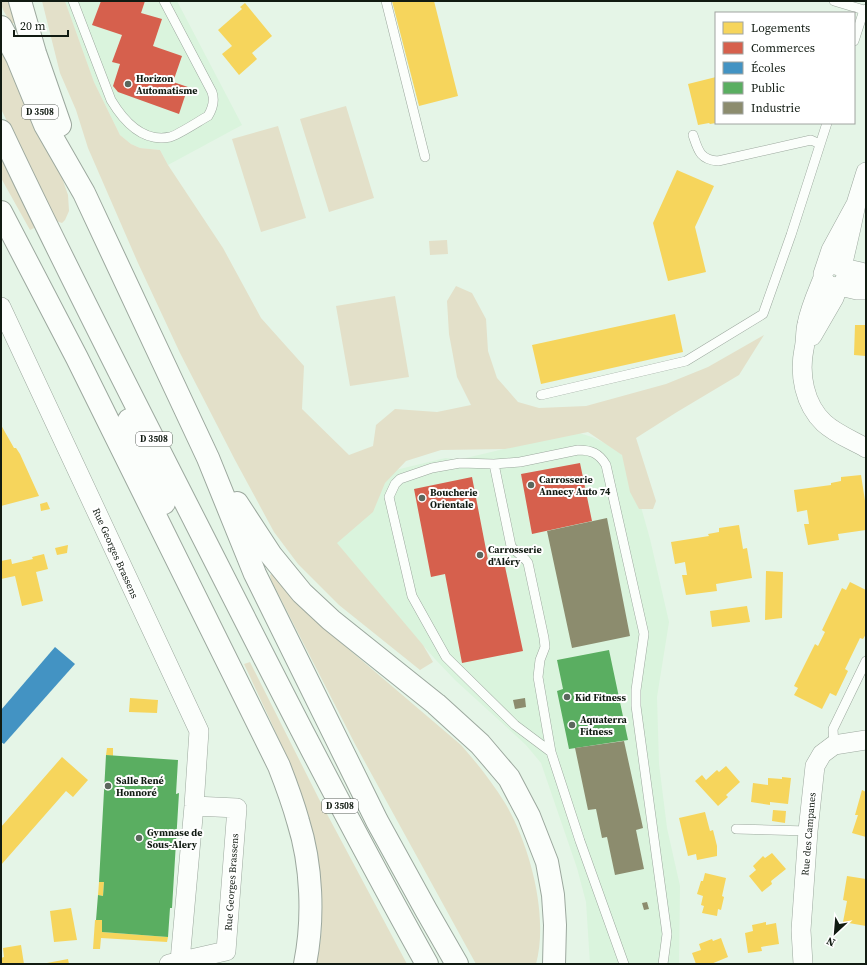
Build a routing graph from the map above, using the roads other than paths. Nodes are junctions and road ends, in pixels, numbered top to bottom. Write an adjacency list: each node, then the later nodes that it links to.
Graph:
1 (20, 1): 15 (highway)
2 (73, 1): 3 (lane)
3 (164, 1)
4 (386, 1): 13 (lane)
5 (834, 1): 6 (lane)
6 (865, 10): 8 (lane)
7 (1, 27): 15 (highway, D 3508)
8 (855, 38)
9 (827, 124): 12 (lane)
10 (1, 131): 17 (highway, D 3508)
11 (694, 135): 12 (lane)
12 (820, 144): 22 (lane)
13 (425, 157)
14 (866, 172): 19 (street)
15 (84, 193): 24 (highway, D 3508)
16 (1, 212): 27 (highway)
17 (49, 234): 27 (highway); 36 (highway, D 3508)
18 (866, 275): 19 (street)
19 (835, 276): 20 (street); 23 (street)
20 (866, 290)
21 (1, 307): 31 (street, Rue Georges Brassens)
22 (541, 395)
23 (866, 448)
24 (208, 458): 37 (highway, D 3508); 38 (highway)
25 (494, 464): 30 (lane); 30 (lane); 40 (lane)
26 (866, 661): 29 (lane)
27 (265, 740): 35 (highway)
28 (866, 740): 29 (street)
29 (834, 745): 33 (street, Rue des Campanes)
30 (551, 752): 39 (lane)
31 (194, 806): 34 (street, Rue Georges Brassens); 34 (street, Rue Georges Brassens)
32 (736, 828): 33 (lane)
33 (808, 831): 41 (street, Rue des Campanes)
34 (174, 963)
35 (305, 964)
36 (427, 964)
37 (457, 964)
38 (554, 964)
39 (624, 964)
40 (663, 964)
41 (803, 964)

